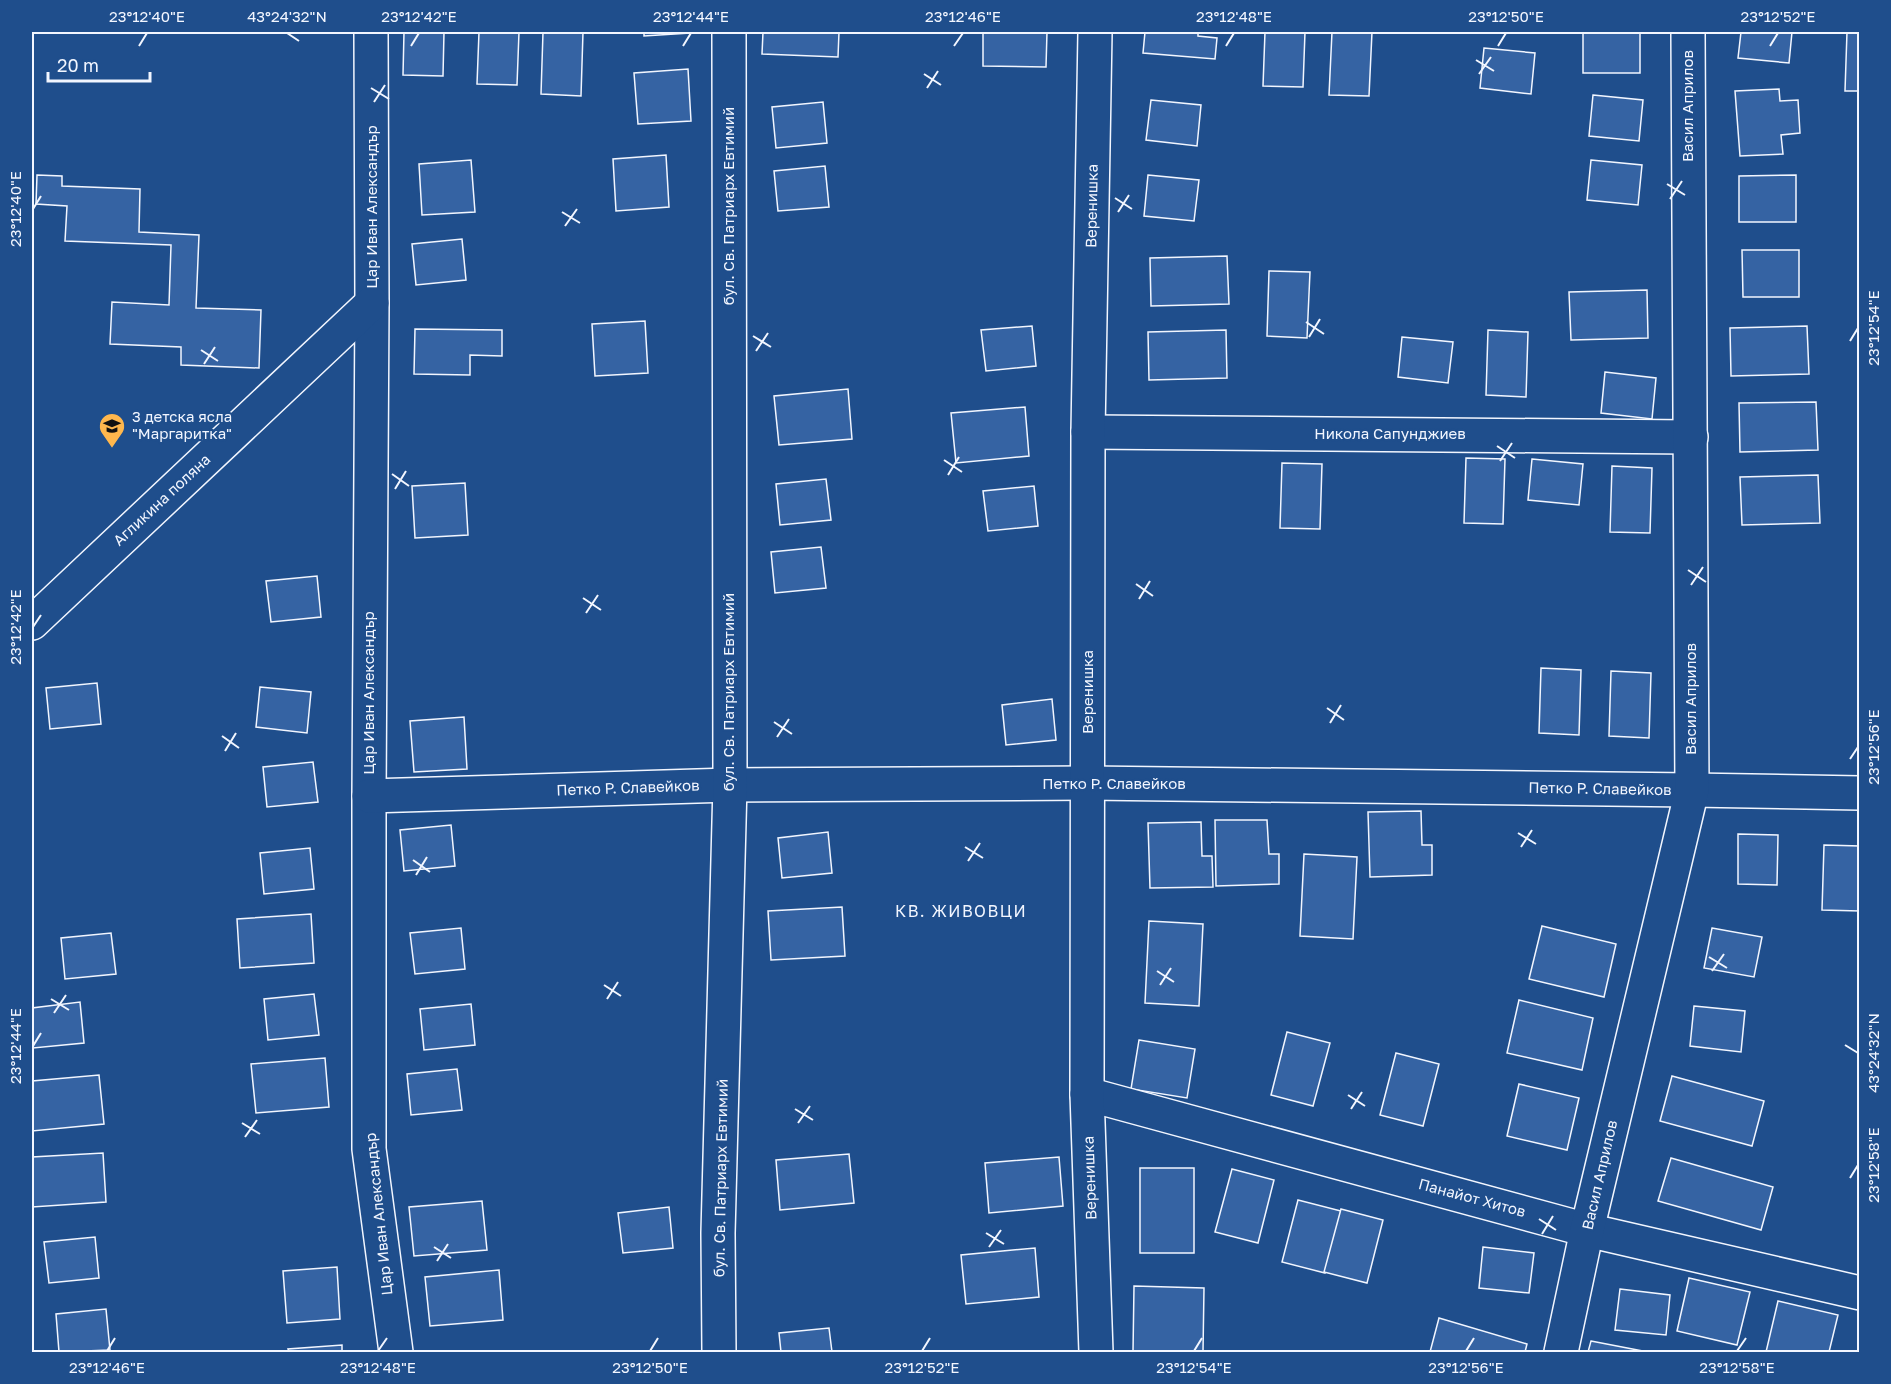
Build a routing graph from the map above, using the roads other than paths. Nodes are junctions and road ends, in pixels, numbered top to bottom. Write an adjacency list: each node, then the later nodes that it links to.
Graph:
1 (371, 32): 5 (street, Цар Иван Александър)
2 (729, 32): 10 (street, бул. Св. Патриарх Евтимий)
3 (1095, 32): 6 (street, Веренишка)
4 (1688, 32): 7 (street, Васил Априлов)
5 (372, 303): 8 (street, Агликина поляна); 13 (street, Цар Иван Александър)
6 (1089, 432): 7 (street, Никола Сапунджиев); 9 (street, Веренишка)
7 (1691, 437): 11 (street, Васил Априлов)
8 (32, 623)
9 (1088, 783): 10 (street, Петко Р. Славейков); 11 (street, Петко Р. Славейков); 14 (street, Веренишка)
10 (730, 785): 13 (street, Петко Р. Славейков); 18 (street, бул. Св. Патриарх Евтимий)
11 (1692, 790): 12 (street, Петко Р. Славейков); 15 (street, Васил Априлов)
12 (1860, 793)
13 (369, 796): 17 (street, Цар Иван Александър)
14 (1087, 1094): 15 (street, Панайот Хитов); 19 (street, Веренишка)
15 (1587, 1230): 16 (street, Панайот Хитов); 20 (street, Васил Априлов)
16 (1860, 1293)
17 (396, 1353)
18 (719, 1353)
19 (1096, 1353)
20 (1561, 1353)

